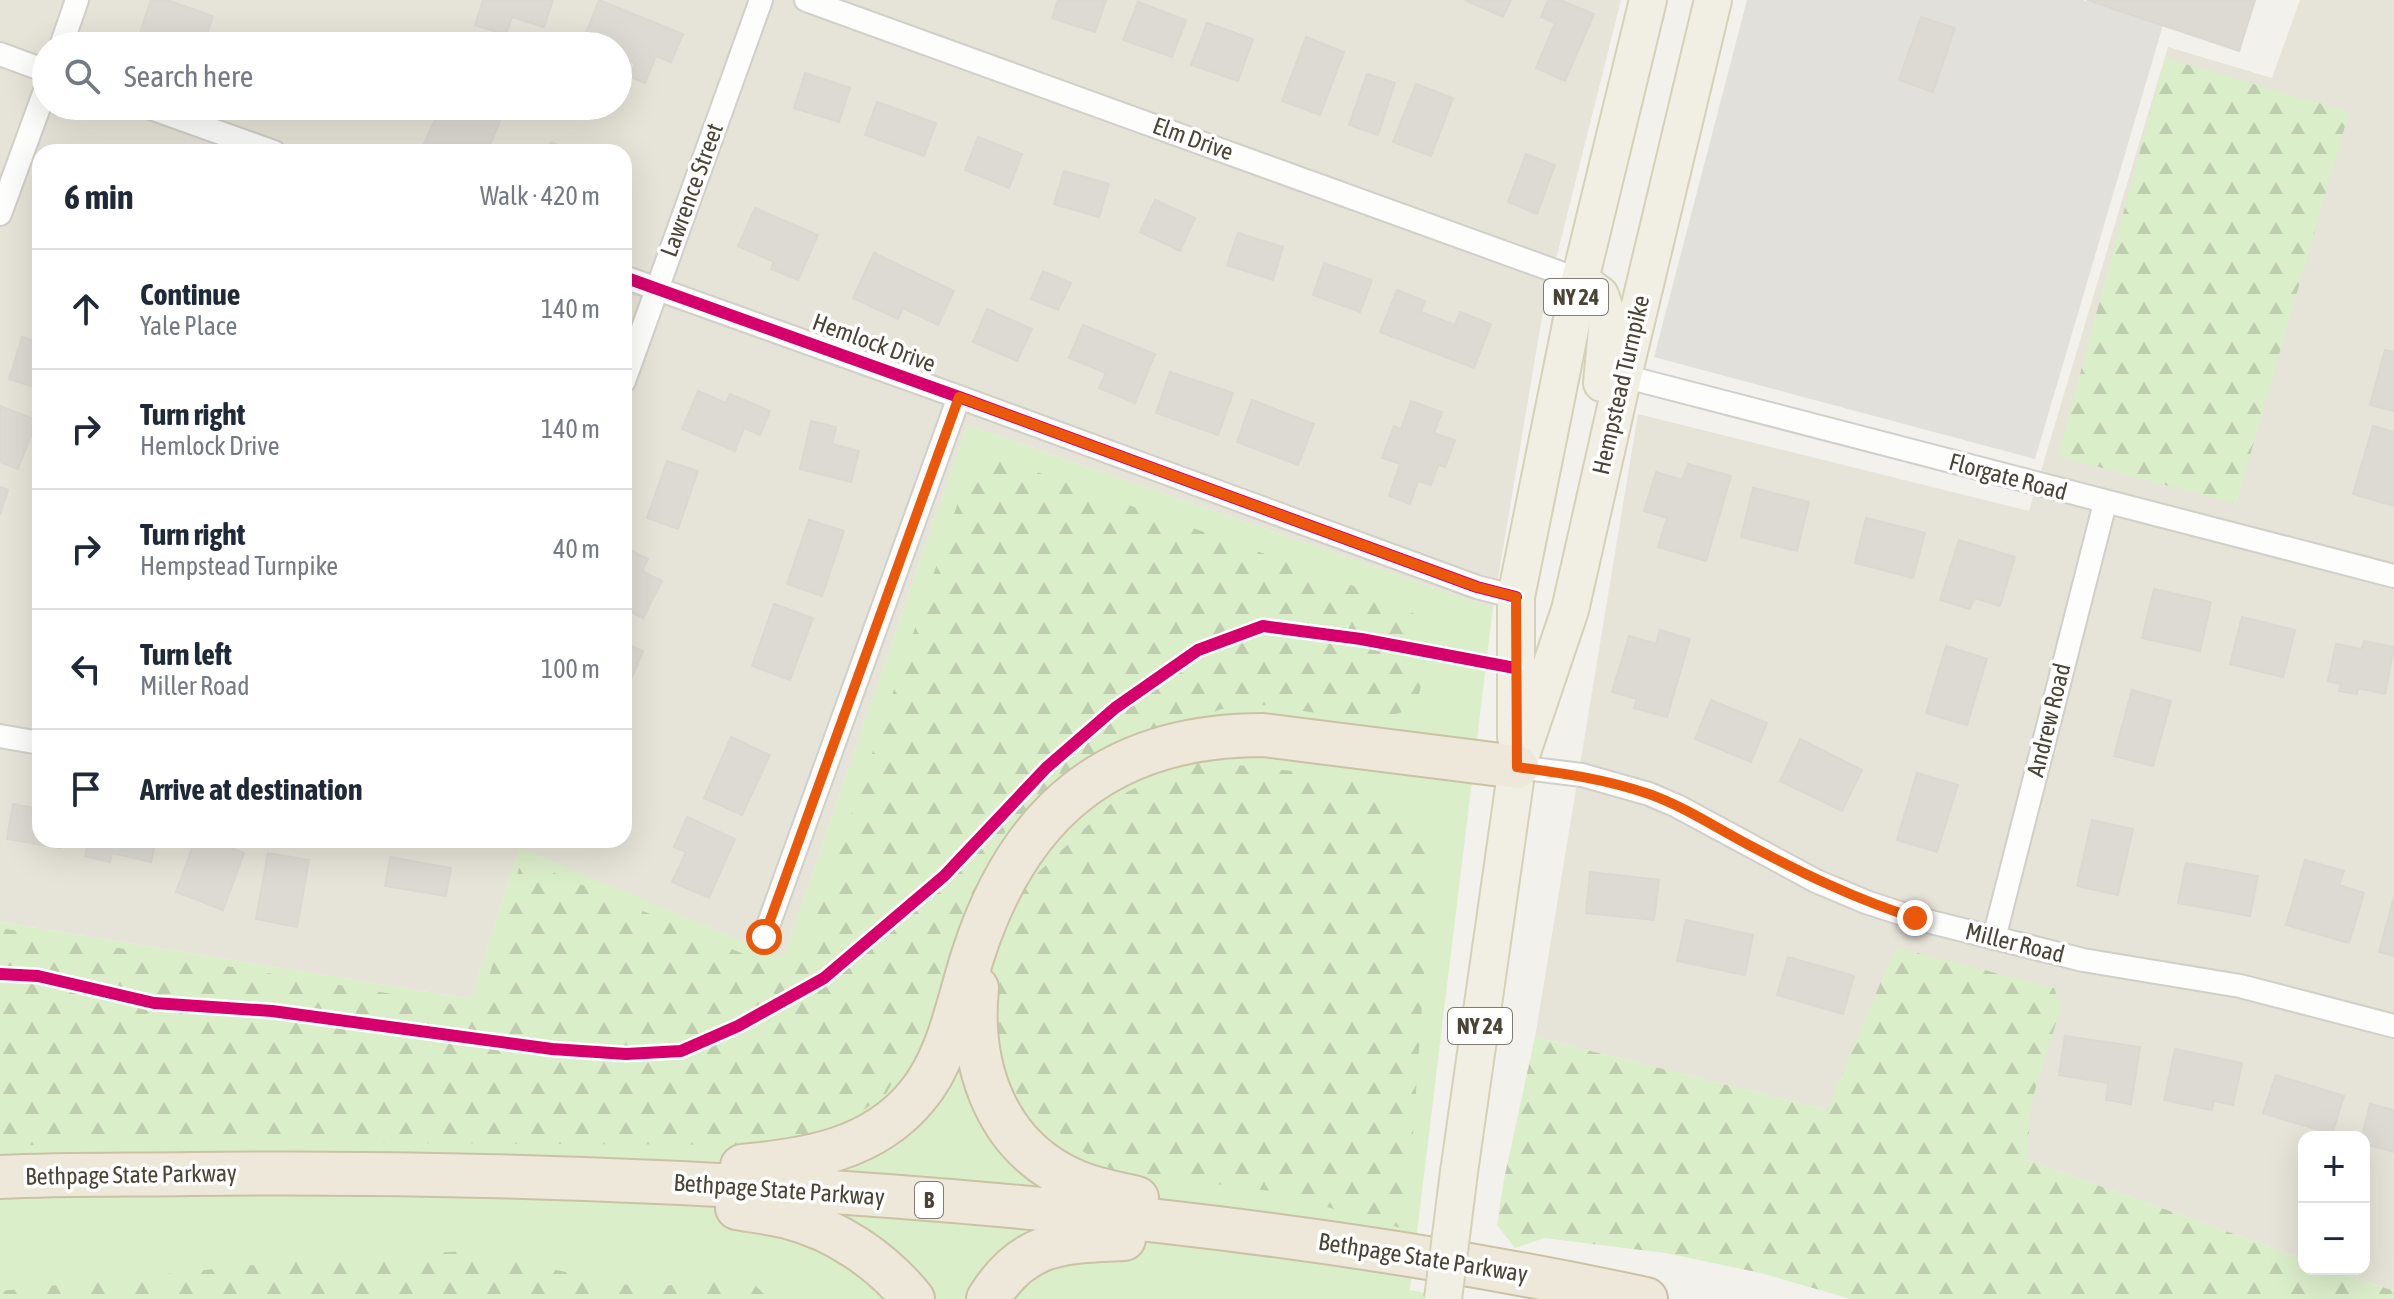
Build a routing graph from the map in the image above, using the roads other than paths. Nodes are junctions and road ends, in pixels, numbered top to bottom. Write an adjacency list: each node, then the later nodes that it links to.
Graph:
1 (77, 0): 6 (street)
2 (761, 0): 15 (street, Lawrence Street)
3 (806, 0): 14 (street, Elm Drive)
4 (1648, 0): 14 (main road, Hempstead Turnpike / NY 24)
5 (1713, 0): 17 (main road, Hempstead Turnpike / NY 24)
6 (66, 32)
7 (0, 54): 8 (street)
8 (32, 66)
9 (34, 120): 12 (street)
10 (184, 120): 11 (street)
11 (252, 144)
12 (0, 214)
13 (632, 280): 15 (street, Hemlock Drive)
14 (1580, 280): 20 (main road); 22 (main road, Hempstead Turnpike / NY 24)
15 (657, 289): 16 (street, Lawrence Street); 18 (street, Hemlock Drive)
16 (632, 359)
17 (1623, 376): 19 (street, Florgate Road); 20 (main road, Hempstead Turnpike / NY 24)
18 (959, 397): 22 (street, Hemlock Drive); 27 (street)
19 (2105, 503): 21 (street, Florgate Road); 28 (street, Andrew Road)
20 (1587, 528): 25 (main road, Hempstead Turnpike / NY 24)
21 (2394, 576)
22 (1516, 597): 25 (main road, Hempstead Turnpike / NY 24)
23 (0, 736): 24 (street)
24 (32, 742)
25 (1517, 767): 26 (highway); 28 (street, Miller Road); 35 (main road, Hempstead Turnpike / NY 24, bridge)
26 (983, 923): 31 (highway); 32 (highway)
27 (764, 937)
28 (1994, 938): 29 (street, Miller Road)
29 (2394, 1026)
30 (0, 1177): 31 (highway, Bethpage State Parkway / B)
31 (603, 1179): 32 (highway, Bethpage State Parkway / B); 33 (highway)
32 (1253, 1231): 34 (highway); 36 (highway, Bethpage State Parkway / B)
33 (913, 1299)
34 (988, 1299)
35 (1443, 1299)
36 (1646, 1299)

